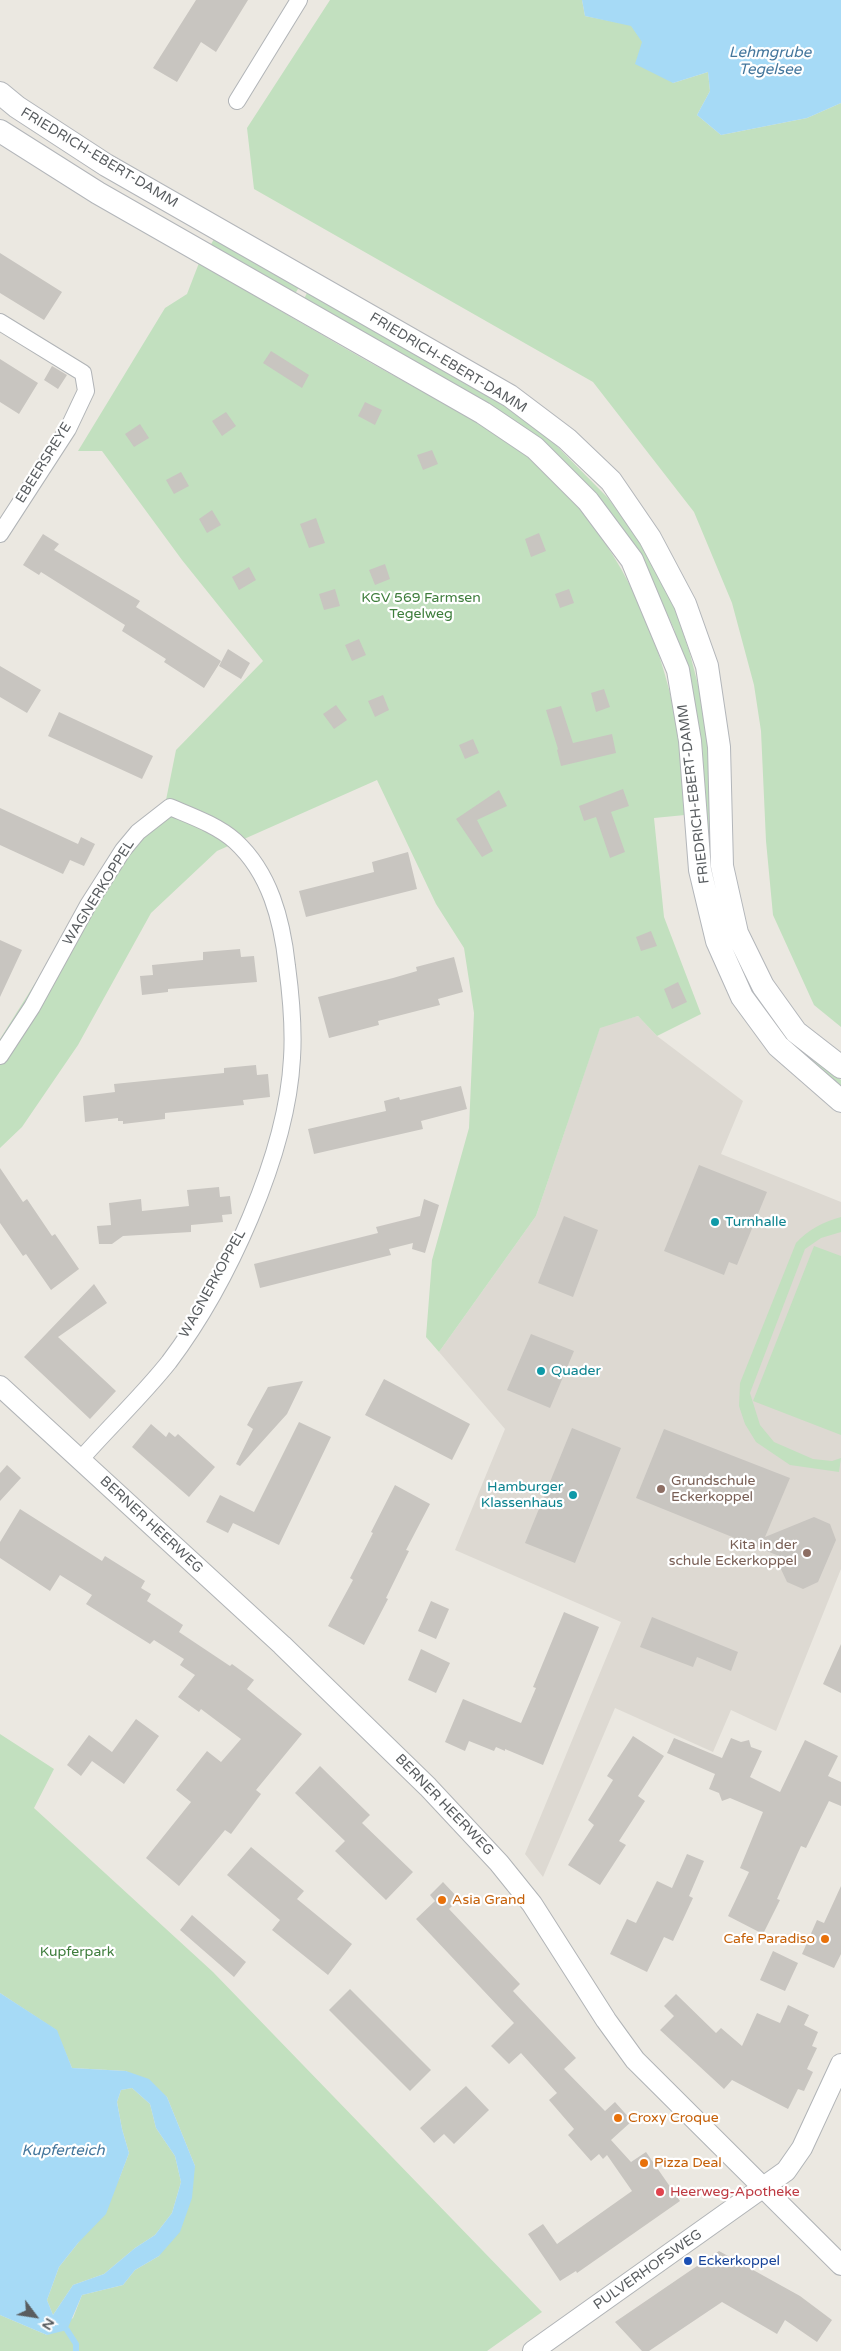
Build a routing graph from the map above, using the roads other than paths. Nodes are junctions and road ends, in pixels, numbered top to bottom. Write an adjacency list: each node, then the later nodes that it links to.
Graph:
1 (299, 0): 3 (street)
2 (0, 92): 8 (main road, FRIEDRICH-EBERT-DAMM)
3 (237, 101)
4 (0, 131): 9 (main road, FRIEDRICH-EBERT-DAMM)
5 (0, 322): 6 (street, EBEERSREYE)
6 (0, 534)
7 (0, 1056): 11 (street, WAGNERKOPPEL)
8 (841, 1067)
9 (841, 1101)
10 (0, 1386): 11 (street, BERNER HEERWEG)
11 (80, 1459): 13 (street, BERNER HEERWEG)
12 (841, 2064): 13 (street)
13 (762, 2189): 14 (street, BERNER HEERWEG); 15 (street, PULVERHOFSWEG)
14 (841, 2265)
15 (533, 2351)

